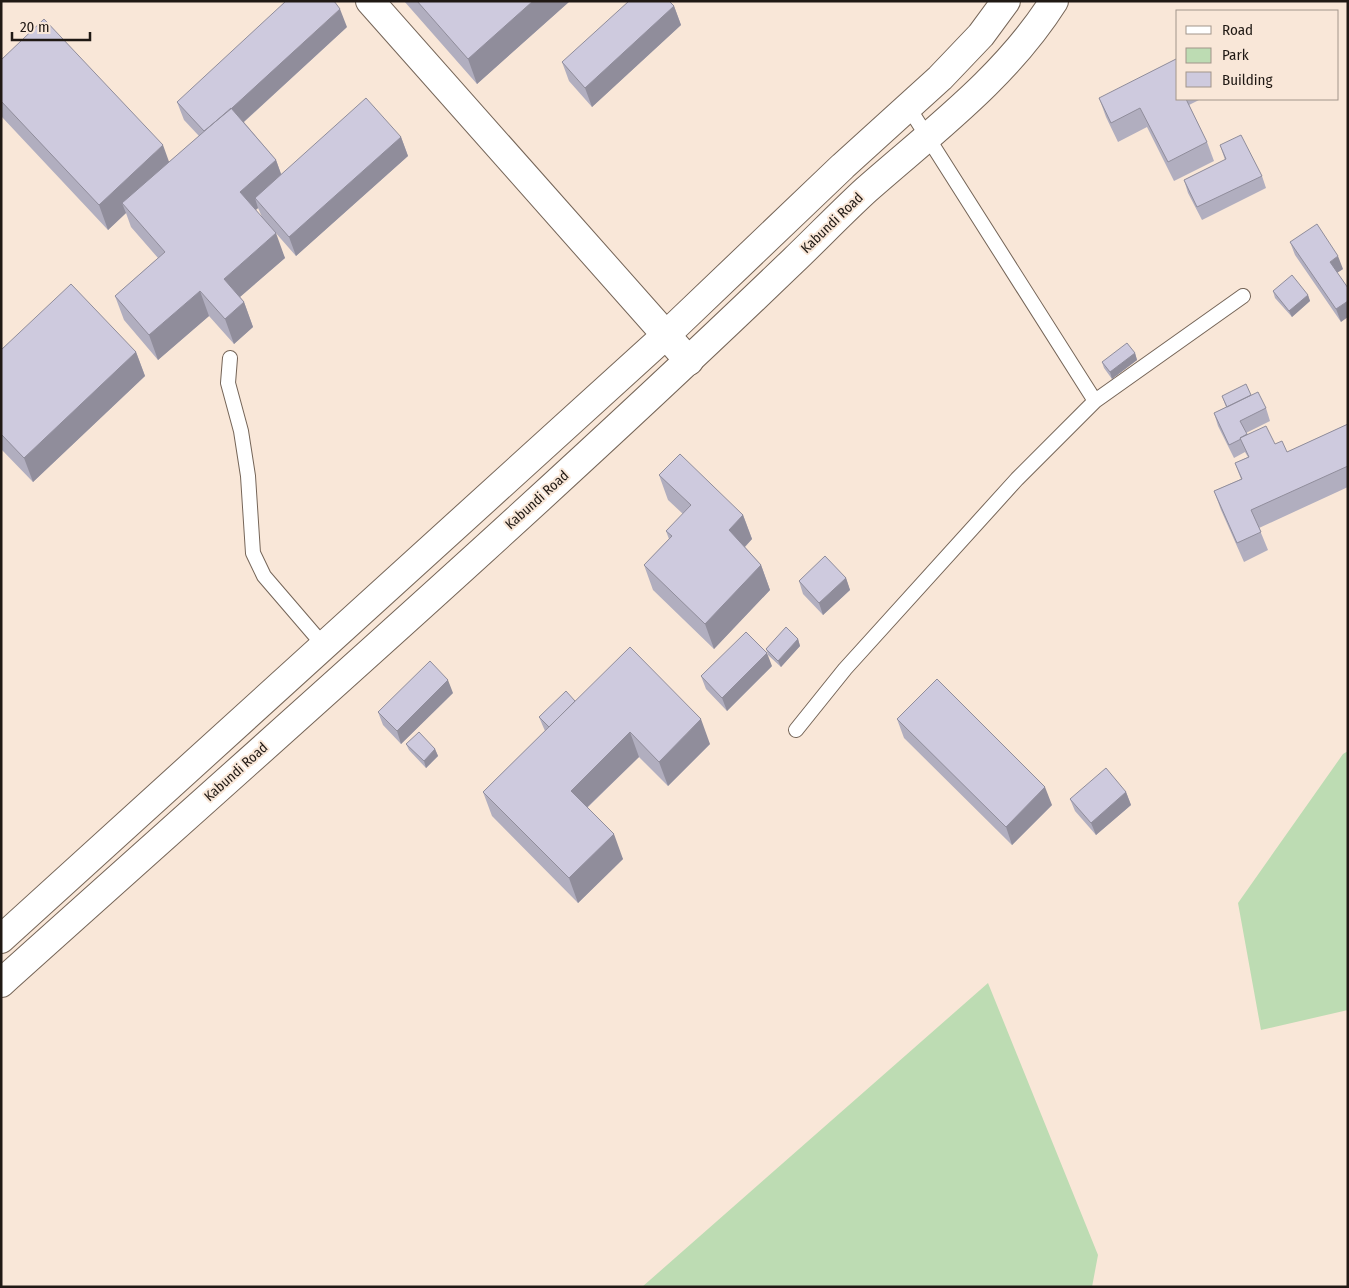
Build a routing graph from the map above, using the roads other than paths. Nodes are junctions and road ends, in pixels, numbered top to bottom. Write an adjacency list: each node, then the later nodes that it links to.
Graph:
1 (370, 1): 7 (street)
2 (1006, 1): 4 (street)
3 (1054, 1): 5 (street, Kabundi Road)
4 (909, 108): 5 (lane); 7 (street)
5 (928, 138): 9 (street, Kabundi Road); 10 (lane)
6 (1243, 296): 10 (lane)
7 (666, 335): 9 (street); 11 (street)
8 (230, 358): 11 (lane)
9 (689, 361): 14 (street, Kabundi Road)
10 (1095, 401): 12 (lane)
11 (325, 646): 13 (street)
12 (796, 730)
13 (1, 938)
14 (1, 983)

